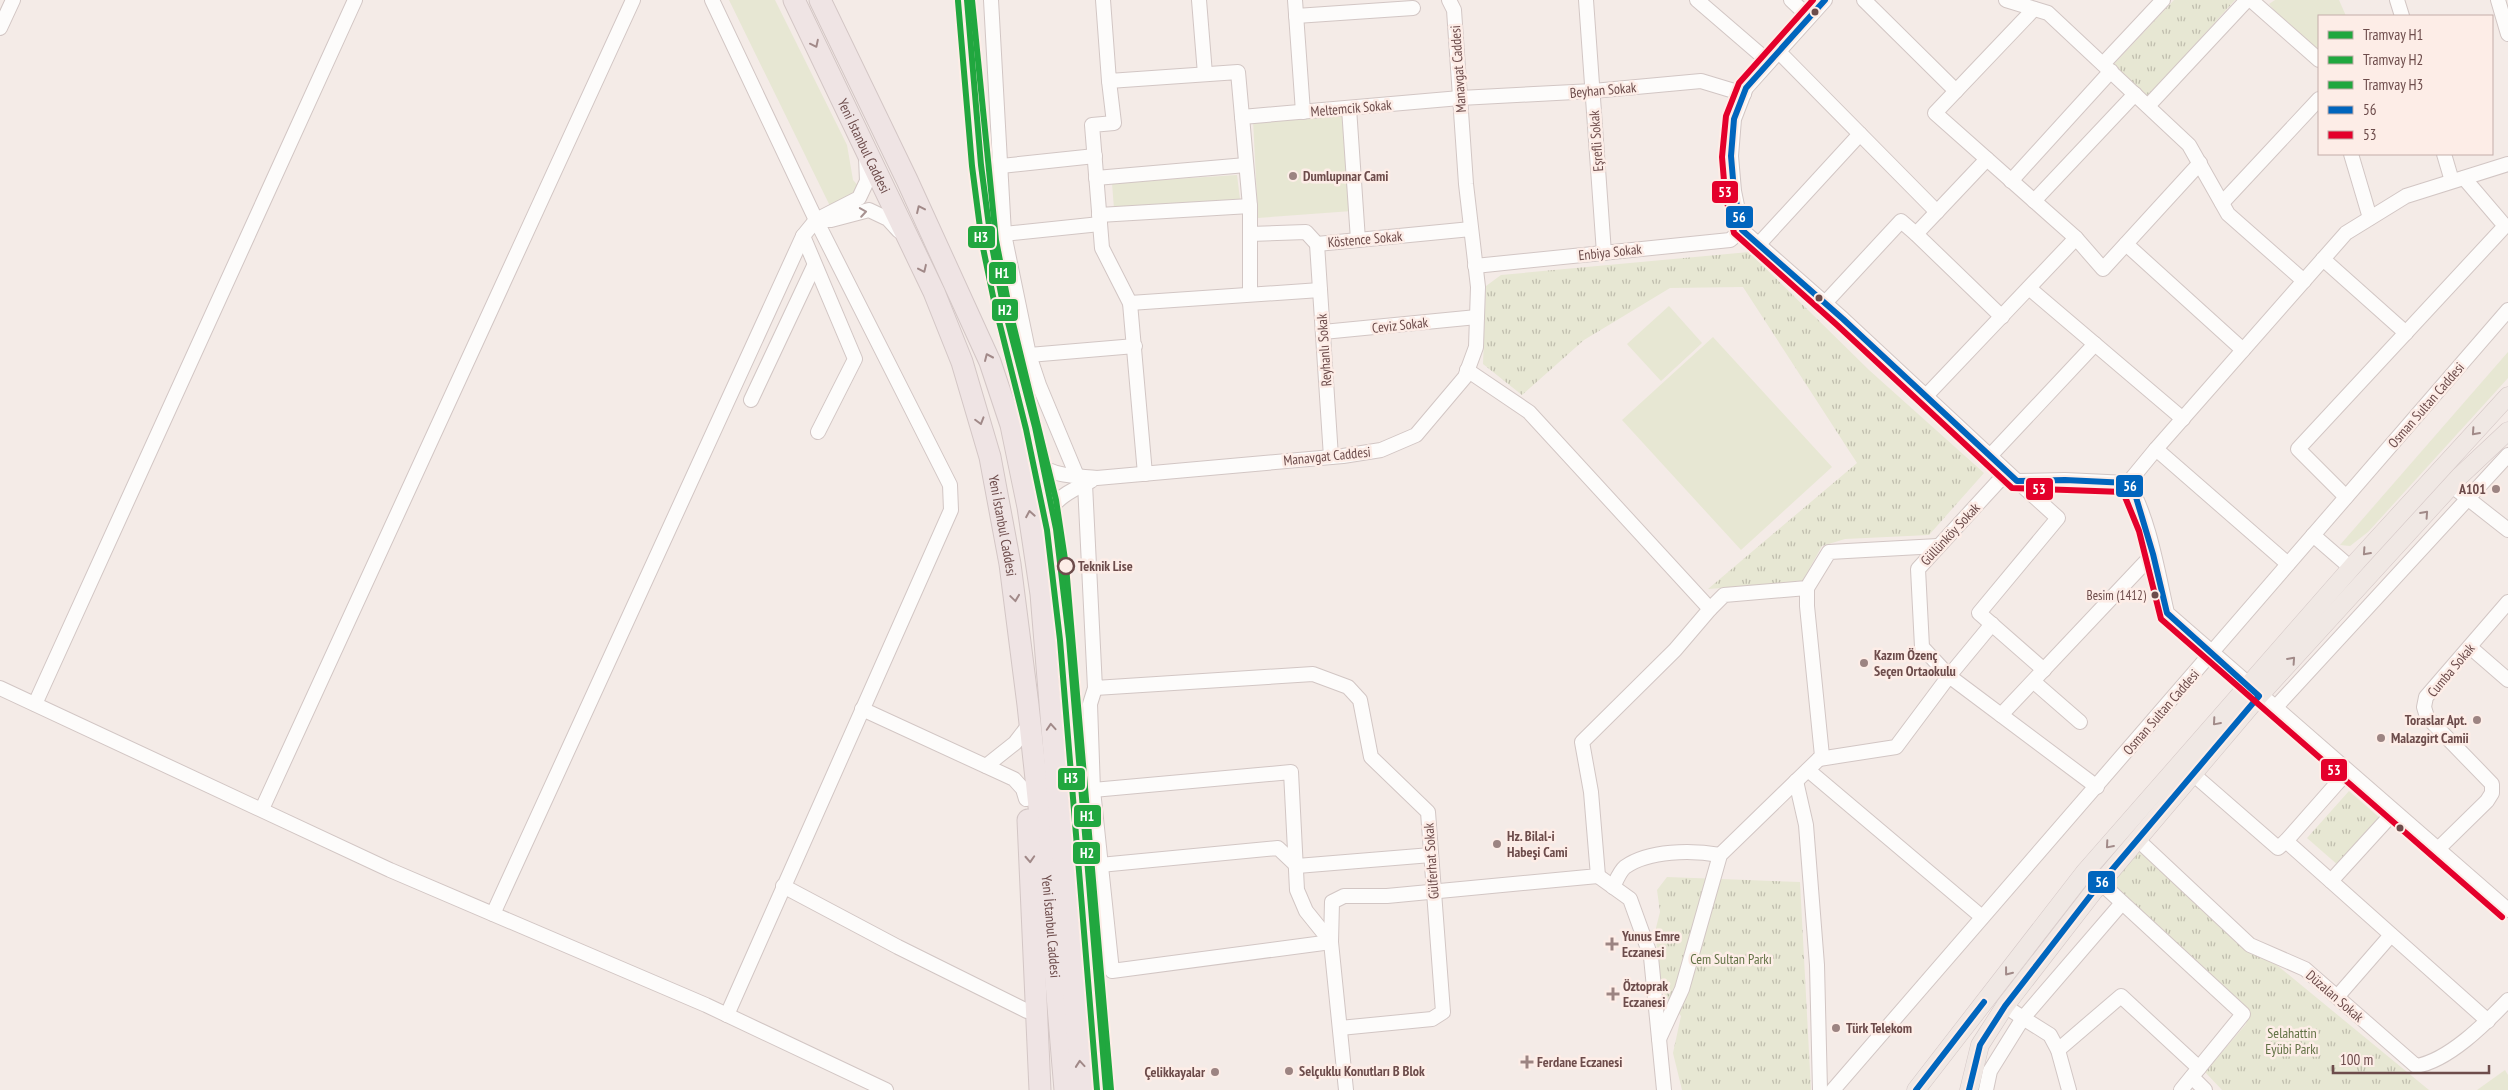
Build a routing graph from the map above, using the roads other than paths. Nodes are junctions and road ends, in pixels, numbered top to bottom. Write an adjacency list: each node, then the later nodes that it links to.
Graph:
1 (12, 0): 28 (street)
2 (355, 0): 138 (street)
3 (633, 0): 155 (street)
4 (712, 0): 65 (street)
5 (794, 0): 48 (highway, Yeni İstanbul Caddesi, one-way to 48)
6 (820, 0): 32 (highway)
7 (833, 0): 32 (highway)
8 (991, 0): 56 (street)
9 (1103, 0): 36 (street)
10 (1199, 0): 35 (street)
11 (1295, 0): 26 (street)
12 (1449, 0): 41 (street, Manavgat Caddesi)
13 (1586, 0): 37 (street, Eşrefli Sokak)
14 (1697, 0): 33 (street)
15 (1791, 0): 27 (street)
16 (1825, 0): 27 (street)
17 (1864, 0): 38 (street)
18 (2006, 0): 24 (street)
19 (2163, 0): 34 (street)
20 (2253, 0): 31 (street); 43 (street)
21 (2397, 0): 25 (street)
22 (2498, 0): 29 (street)
23 (1413, 8): 26 (street)
24 (2034, 9): 34 (street); 38 (street)
25 (2402, 15)
26 (1296, 16): 45 (street)
27 (1810, 17): 30 (street)
28 (0, 28)
29 (2508, 31)
30 (1778, 51): 33 (street); 47 (street)
31 (2318, 59)
32 (849, 61): 104 (highway, Yeni İstanbul Caddesi, one-way to 32)
33 (1768, 62): 39 (street)
34 (2107, 68): 40 (street); 59 (street)
35 (1205, 74): 36 (street); 46 (street)
36 (1109, 81): 51 (street)
37 (1593, 91): 39 (street, Beyhan Sokak); 41 (street, Beyhan Sokak); 80 (street, Eşrefli Sokak)
38 (1956, 91): 52 (street)
39 (1744, 94): 69 (street)
40 (2135, 94): 43 (street); 60 (street)
41 (1460, 98): 44 (street, Meltemcik Sokak); 68 (street, Manavgat Caddesi)
42 (2318, 100): 61 (street)
43 (2148, 106): 53 (street)
44 (1349, 108): 45 (street, Meltemcik Sokak); 75 (street)
45 (1303, 112): 46 (street, Meltemcik Sokak)
46 (1242, 117): 55 (street)
47 (1860, 134): 63 (street); 79 (street)
48 (866, 152): 65 (street); 76 (highway, Yeni İstanbul Caddesi)
49 (2351, 155): 64 (street)
50 (2445, 155): 58 (street)
51 (1095, 156): 56 (street); 57 (street)
52 (1987, 159): 59 (street); 63 (street)
53 (2200, 163): 61 (street); 78 (street)
54 (2508, 164): 58 (street)
55 (1246, 165): 57 (street); 62 (street)
56 (1001, 166): 70 (street)
57 (1096, 178): 66 (street)
58 (2458, 180): 64 (street); 67 (street)
59 (2011, 181): 60 (street)
60 (2034, 202): 74 (street)
61 (2222, 203): 84 (street)
62 (1250, 206): 66 (street); 71 (street)
63 (1937, 212): 72 (street)
64 (2370, 218): 81 (street)
65 (816, 220): 73 (street); 76 (street, one-way to 76); 140 (street)
66 (1100, 220): 70 (street); 88 (street)
67 (2507, 227): 94 (street)
68 (1471, 229): 75 (street, Köstence Sokak); 83 (street, Manavgat Caddesi)
69 (1742, 230): 79 (street); 80 (street, Enbiya Sokak)
70 (1004, 234): 98 (street)
71 (1256, 234): 77 (street, Köstence Sokak); 87 (street)
72 (1916, 234): 89 (street); 92 (street)
73 (802, 236): 82 (street); 172 (street)
74 (2076, 238): 78 (street); 85 (street)
75 (1358, 240): 77 (street, Köstence Sokak)
76 (911, 242): 139 (highway, Yeni İstanbul Caddesi, one-way to 139)
77 (1317, 244): 86 (street, Reyhanlı Sokak)
78 (2126, 244): 97 (street)
79 (1758, 245): 89 (street)
80 (1604, 253): 83 (street, Enbiya Sokak)
81 (2323, 259): 84 (street); 94 (street)
82 (814, 266): 102 (street); 106 (street)
83 (1476, 266): 91 (street, Manavgat Caddesi)
84 (2304, 280): 97 (street)
85 (2029, 288): 92 (street); 95 (street)
86 (1320, 290): 87 (street); 93 (street, Reyhanlı Sokak)
87 (1250, 294): 88 (street)
88 (1130, 303): 96 (street)
89 (1825, 303): 101 (street)
90 (2508, 310): 116 (street, Osman Sultan Caddesi)
91 (1477, 317): 93 (street, Ceviz Sokak); 99 (street, Manavgat Caddesi)
92 (2002, 317): 101 (street)
93 (1323, 332): 109 (street, Reyhanlı Sokak)
94 (2406, 333): 116 (street)
95 (2095, 344): 103 (street); 110 (street)
96 (1135, 346): 98 (street); 111 (street)
97 (2243, 350): 103 (street)
98 (1029, 355): 113 (street)
99 (1468, 370): 109 (street, Manavgat Caddesi); 127 (street)
100 (2508, 396): 124 (main road, one-way to 124)
101 (1925, 397): 110 (street)
102 (751, 400)
103 (2183, 419): 107 (street)
104 (1011, 425): 113 (street, Manavgat Caddesi); 122 (highway, Yeni İstanbul Caddesi, one-way to 104)
105 (2508, 431): 115 (main road)
106 (818, 432)
107 (2156, 449): 114 (street); 123 (street)
108 (2508, 455): 117 (street)
109 (1331, 457): 111 (street, Manavgat Caddesi)
110 (1989, 457): 112 (street)
111 (1145, 474): 113 (street, Manavgat Caddesi)
112 (2011, 477): 114 (street); 120 (street, Güllünköy Sokak); 128 (street)
113 (1086, 479): 122 (street); 135 (street)
114 (2128, 483): 121 (street)
115 (2452, 486): 117 (street); 137 (main road, one-way to 115)
116 (2346, 498): 119 (street, Osman Sultan Caddesi)
117 (2468, 499): 118 (street); 141 (street)
118 (2508, 530)
119 (2314, 535): 123 (street, Osman Sultan Caddesi); 124 (street)
120 (1938, 546): 125 (street); 132 (street, Güllünköy Sokak)
121 (2153, 554): 130 (street); 131 (street)
122 (1037, 561): 145 (highway, Yeni İstanbul Caddesi, one-way to 122)
123 (2288, 564): 130 (street, Osman Sultan Caddesi)
124 (2351, 568): 137 (main road)
125 (1807, 588): 127 (street); 146 (street)
126 (2508, 602): 129 (street, Cumba Sokak)
127 (1710, 609): 164 (street)
128 (1992, 624): 131 (street); 132 (street)
129 (2470, 647): 133 (street); 159 (street, Cumba Sokak)
130 (2212, 653): 137 (street); 152 (street, Osman Sultan Caddesi)
131 (2044, 670): 134 (street)
132 (1949, 676): 142 (street, Güllünköy Sokak); 146 (street)
133 (2508, 680)
134 (2034, 682): 142 (street); 143 (street)
135 (1095, 683): 153 (street); 160 (street, Gülferhat Sokak)
136 (0, 688): 138 (street)
137 (2254, 691): 141 (street); 150 (main road); 198 (main road, one-way to 198)
138 (35, 704): 155 (street)
139 (1028, 705): 144 (highway); 184 (highway, Yeni İstanbul Caddesi)
140 (862, 709): 147 (street); 167 (street)
141 (2274, 709): 149 (street)
142 (2000, 715): 152 (street, Güllünköy Sokak)
143 (2080, 722)
144 (1025, 730): 147 (street); 154 (highway)
145 (1053, 754): 184 (highway, Yeni İstanbul Caddesi); 193 (highway)
146 (1819, 759): 148 (street)
147 (986, 766): 154 (street)
148 (1808, 770): 151 (street); 173 (street)
149 (2347, 772): 156 (street); 158 (street)
150 (2193, 774): 157 (main road); 158 (street)
151 (1796, 781): 161 (street); 196 (street)
152 (2097, 787): 173 (street, Osman Sultan Caddesi)
153 (1093, 790): 162 (street); 163 (street)
154 (1026, 799): 178 (highway, one-way to 178)
155 (262, 809): 172 (street)
156 (2394, 812): 159 (street); 165 (street)
157 (2138, 840): 166 (main road); 176 (street, Düzalan Sokak)
158 (2286, 841): 165 (street)
159 (2436, 850): 171 (street)
160 (1431, 855): 163 (street); 169 (street, Gülferhat Sokak)
161 (1720, 855): 168 (street); 185 (street)
162 (1100, 865): 163 (street); 175 (street)
163 (1297, 866): 175 (street)
164 (1598, 876): 168 (street); 169 (street)
165 (2332, 882): 174 (street)
166 (2101, 884): 170 (street); 179 (main road)
167 (783, 886): 178 (street); 180 (street)
168 (1613, 887): 185 (street)
169 (1433, 892): 175 (street); 183 (street, Gülferhat Sokak)
170 (2122, 903): 181 (street); 187 (street)
171 (2508, 910)
172 (493, 914): 180 (street)
173 (1982, 917): 197 (street, Osman Sultan Caddesi)
174 (2391, 935): 176 (street); 182 (street)
175 (1331, 942): 183 (street)
176 (2337, 997): 182 (street, Düzalan Sokak)
177 (2508, 1000): 182 (street, Düzalan Sokak)
178 (1032, 1005): 189 (highway); 190 (highway)
179 (2005, 1006): 181 (street); 199 (main road)
180 (726, 1015): 188 (street)
181 (2022, 1018): 186 (street); 200 (street)
182 (2488, 1021)
183 (1340, 1028): 194 (street)
184 (1070, 1038): 191 (highway, Yeni İstanbul Caddesi); 192 (highway, Yeni İstanbul Caddesi, one-way to 184)
185 (1659, 1039): 195 (street)
186 (2058, 1050): 187 (street); 201 (street)
187 (2195, 1073): 202 (street); 203 (street)
188 (886, 1090)
189 (1040, 1090)
190 (1053, 1090)
191 (1065, 1090)
192 (1082, 1090)
193 (1097, 1090)
194 (1346, 1090)
195 (1664, 1090)
196 (1820, 1090)
197 (1833, 1090)
198 (1916, 1090)
199 (1969, 1090)
200 (1986, 1090)
201 (2069, 1090)
202 (2181, 1090)
203 (2205, 1090)

